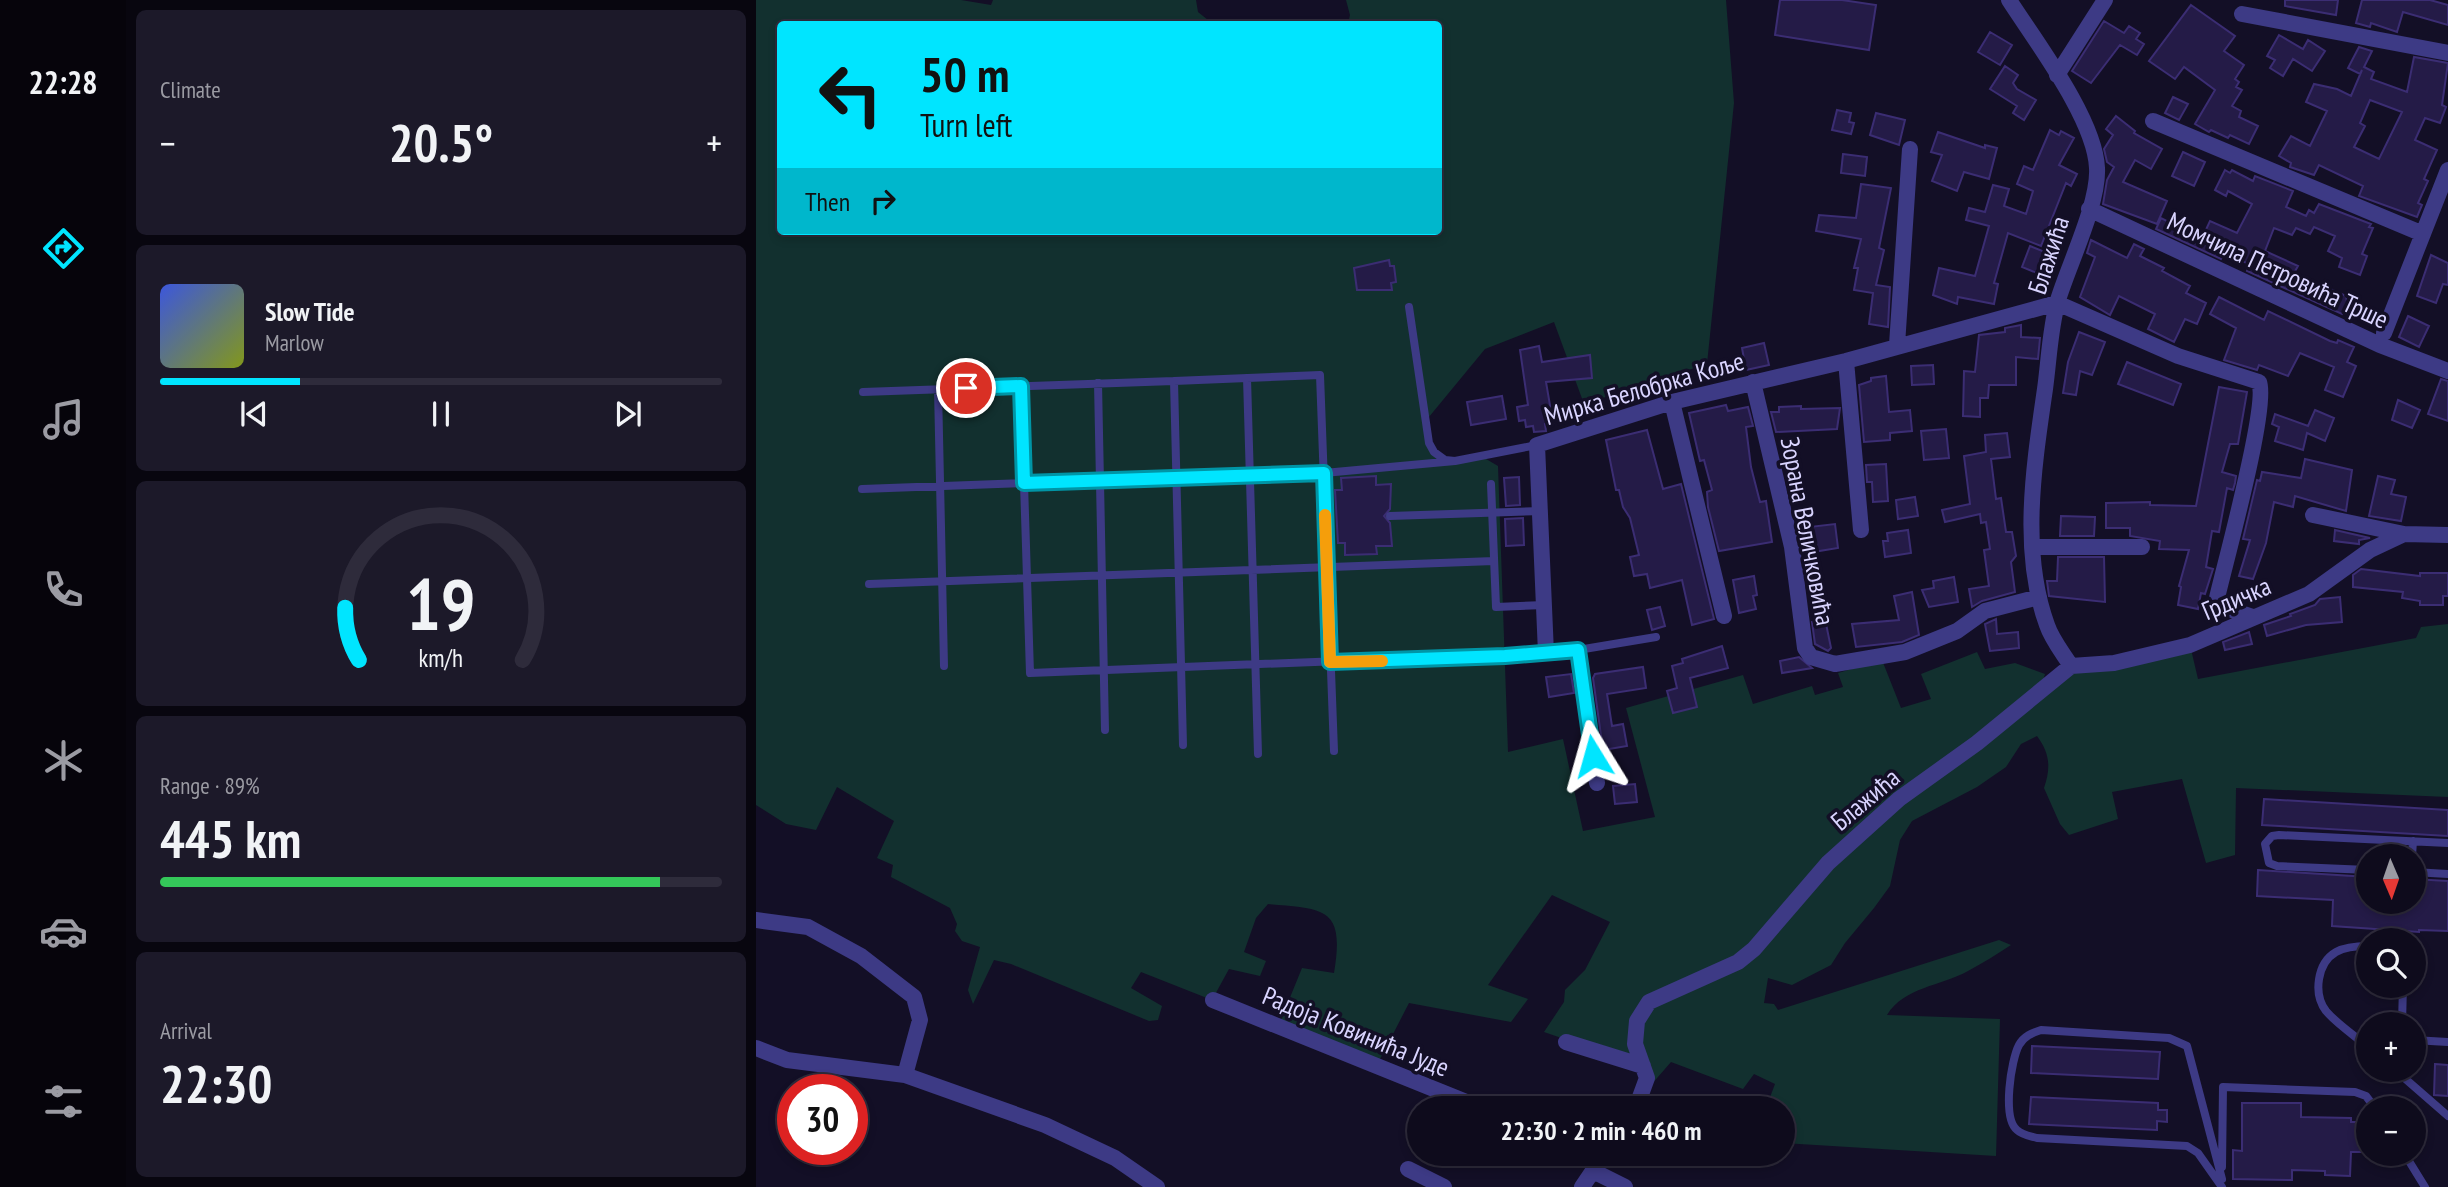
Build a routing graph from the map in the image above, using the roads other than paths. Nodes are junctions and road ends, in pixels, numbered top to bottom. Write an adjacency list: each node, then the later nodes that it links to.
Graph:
1 (2010, 0): 5 (street, Блажића)
2 (2105, 0): 5 (street)
3 (2242, 14): 4 (street)
4 (2448, 53)
5 (2057, 75): 9 (street, Блажића)
6 (2153, 121): 10 (street)
7 (1910, 149): 14 (street)
8 (2448, 175): 10 (street)
9 (2089, 209): 11 (street, Блажића); 16 (street, Момчила Петровића Трше)
10 (2423, 234): 13 (street)
11 (2057, 303): 14 (street, Мирка Белобрка Коље); 42 (street, Блажића); 55 (street)
12 (1409, 307): 26 (lane)
13 (2384, 333)
14 (1898, 345): 15 (street, Мирка Белобрка Коље)
15 (1846, 361): 19 (street, Мирка Белобрка Коље); 39 (street)
16 (2448, 372)
17 (1247, 378): 18 (lane); 27 (lane); 28 (lane)
18 (1174, 381): 20 (lane); 29 (lane)
19 (1753, 382): 24 (street, Мирка Белобрка Коље); 52 (street, Зорана Величковића)
20 (1098, 383): 21 (lane); 30 (lane)
21 (1021, 386): 22 (lane); 31 (lane)
22 (938, 389): 23 (lane); 33 (lane)
23 (863, 392)
24 (1672, 402): 25 (street, Мирка Белобрка Коље); 54 (street)
25 (1537, 445): 26 (lane); 35 (street, Мирка Белобрка Коље)
26 (1455, 461): 27 (lane)
27 (1324, 473): 28 (lane); 45 (lane)
28 (1250, 476): 29 (lane); 46 (lane)
29 (1176, 478): 30 (lane); 47 (lane)
30 (1100, 481): 31 (lane); 48 (lane)
31 (1024, 483): 33 (lane); 49 (lane)
32 (1491, 484): 36 (lane)
33 (940, 486): 34 (lane); 50 (lane)
34 (862, 489)
35 (1542, 510): 36 (lane); 53 (street, Мирка Белобрка Коље)
36 (1492, 513): 38 (lane); 44 (lane)
37 (2313, 515): 40 (street, Грдичка)
38 (1390, 516)
39 (1861, 530)
40 (2404, 534): 41 (street, Грдичка); 55 (street, Грдичка)
41 (2448, 535)
42 (2033, 547): 43 (street); 52 (street, Блажића)
43 (2142, 547)
44 (1494, 561): 45 (lane); 53 (lane)
45 (1327, 567): 46 (lane); 59 (lane)
46 (1253, 570): 47 (lane); 60 (lane)
47 (1179, 573): 48 (lane); 62 (lane)
48 (1102, 576): 49 (lane); 64 (lane)
49 (1027, 578): 50 (lane); 64 (lane)
50 (942, 581): 51 (lane); 61 (lane)
51 (869, 584)
52 (2039, 597): 63 (street, Блажића)
53 (1546, 605): 58 (street, Мирка Белобрка Коље)
54 (1724, 616)
55 (2253, 617): 63 (street, Грдичка)
56 (1656, 637): 57 (lane)
57 (1578, 650): 58 (street); 69 (street)
58 (1546, 653): 59 (lane)
59 (1330, 662): 60 (lane); 67 (lane)
60 (1256, 665): 62 (lane); 68 (lane)
61 (944, 666)
62 (1181, 667): 64 (lane); 66 (lane)
63 (2071, 667): 84 (street, Блажића)
64 (1104, 670): 65 (lane)
65 (1105, 730)
66 (1183, 745)
67 (1334, 751)
68 (1258, 754)
69 (1597, 783)
70 (2413, 841): 71 (lane); 72 (lane); 73 (lane)
71 (2448, 843)
72 (2413, 844)
73 (2356, 869)
74 (2426, 873): 75 (lane)
75 (2448, 874)
76 (756, 920): 85 (street)
77 (2356, 948): 79 (lane)
78 (1213, 1000): 87 (street, Радоја Ковинића Јуде)
79 (2356, 1034)
80 (2426, 1041): 82 (lane)
81 (1566, 1042): 84 (street)
82 (2448, 1042)
83 (756, 1048): 85 (street)
84 (1643, 1066): 88 (street, Блажића)
85 (905, 1075): 96 (street)
86 (2409, 1082): 90 (lane)
87 (1451, 1096)
88 (1640, 1096)
89 (2366, 1096): 95 (lane)
90 (2448, 1116)
91 (1594, 1166): 98 (street)
92 (1605, 1166): 99 (street)
93 (2412, 1166): 100 (lane)
94 (1408, 1170): 97 (street)
95 (2223, 1185): 95 (lane)
96 (1157, 1187)
97 (1444, 1187)
98 (1582, 1187)
99 (1625, 1187)
100 (2425, 1187)

